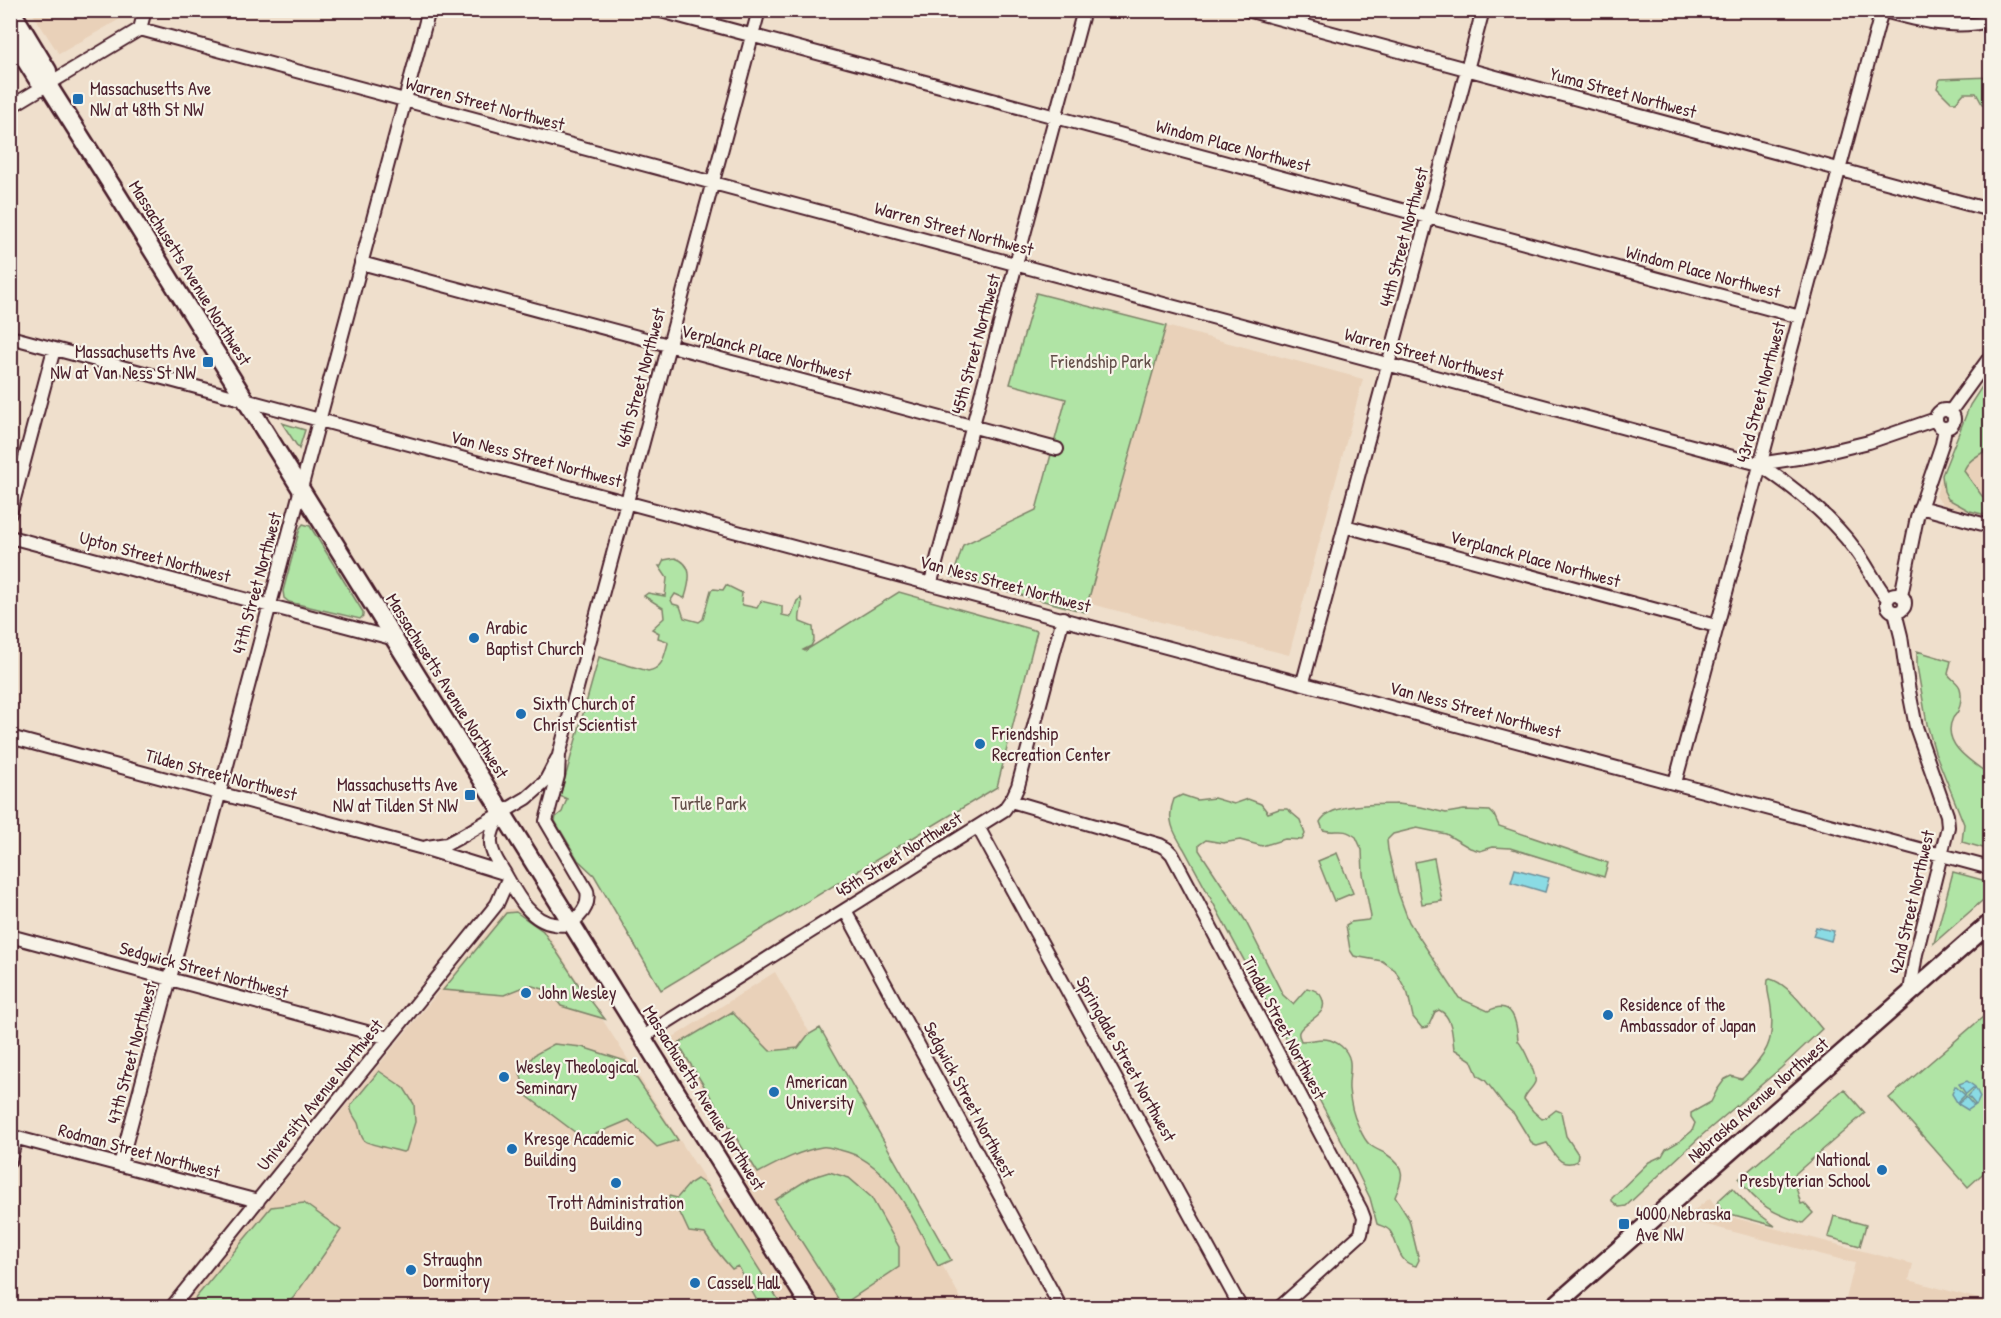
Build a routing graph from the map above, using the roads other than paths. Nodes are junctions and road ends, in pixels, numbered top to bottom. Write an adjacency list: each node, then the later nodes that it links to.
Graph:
1 (12, 10): 15 (main road, Massachusetts Avenue Northwest)
2 (145, 10): 11 (street)
3 (429, 10): 16 (street, 47th Street Northwest)
4 (657, 10): 13 (street, Windom Place Northwest)
5 (759, 10): 13 (street, 46th Street Northwest)
6 (1084, 10): 18 (street, 45th Street Northwest)
7 (1247, 10): 14 (street, Yuma Street Northwest)
8 (1483, 10): 14 (street, 44th Street Northwest)
9 (1881, 11): 10 (street); 19 (street, 43rd Street Northwest)
10 (1990, 21)
11 (140, 29): 15 (street); 16 (street, Warren Street Northwest)
12 (10, 36): 15 (main road, Massachusetts Avenue Northwest)
13 (752, 36): 18 (street, Windom Place Northwest); 20 (street, 46th Street Northwest)
14 (1467, 70): 19 (street, Yuma Street Northwest); 22 (street, 44th Street Northwest)
15 (48, 86): 17 (street); 31 (main road, Massachusetts Avenue Northwest)
16 (405, 101): 20 (street, Warren Street Northwest); 23 (street, 47th Street Northwest)
17 (10, 107)
18 (1055, 117): 22 (street, Windom Place Northwest); 24 (street, 45th Street Northwest)
19 (1840, 170): 21 (street, Yuma Street Northwest); 25 (street, 43rd Street Northwest)
20 (712, 183): 24 (street, Warren Street Northwest); 27 (street, 46th Street Northwest)
21 (1990, 210)
22 (1428, 217): 25 (street, Windom Place Northwest); 30 (street, 44th Street Northwest)
23 (362, 263): 27 (street, Verplanck Place Northwest); 32 (street, 47th Street Northwest)
24 (1016, 264): 30 (street, Warren Street Northwest); 34 (street, 45th Street Northwest)
25 (1800, 317): 36 (street, 43rd Street Northwest)
26 (10, 337): 28 (street, Van Ness Street Northwest)
27 (669, 345): 34 (street, Verplanck Place Northwest); 38 (street, 46th Street Northwest)
28 (54, 349): 31 (street, Van Ness Street Northwest); 40 (street)
29 (1990, 357): 33 (street)
30 (1389, 364): 36 (street, Warren Street Northwest); 41 (street, 44th Street Northwest)
31 (246, 400): 32 (street, Van Ness Street Northwest); 37 (main road, Massachusetts Avenue Northwest)
32 (320, 420): 37 (street, 47th Street Northwest); 38 (street, Van Ness Street Northwest)
33 (1940, 424): 36 (street, Warren Street Northwest); 39 (street)
34 (972, 427): 35 (street, Verplanck Place Northwest); 44 (street, 45th Street Northwest)
35 (1057, 449)
36 (1759, 464): 45 (street, Warren Street Northwest); 48 (street, 43rd Street Northwest)
37 (301, 488): 46 (street, 47th Street Northwest); 49 (main road, Massachusetts Avenue Northwest)
38 (626, 502): 44 (street, Van Ness Street Northwest); 52 (street, 46th Street Northwest)
39 (1920, 507): 42 (street); 45 (street)
40 (10, 514)
41 (1345, 526): 48 (street, Verplanck Place Northwest); 50 (street, 44th Street Northwest)
42 (1990, 526)
43 (10, 537): 46 (street, Upton Street Northwest)
44 (931, 582): 47 (street, Van Ness Street Northwest)
45 (1894, 598): 59 (street, 42nd Street Northwest)
46 (270, 606): 49 (street, Upton Street Northwest); 54 (street, 47th Street Northwest)
47 (1063, 618): 50 (street, Van Ness Street Northwest); 55 (street, 45th Street Northwest)
48 (1716, 626): 53 (street, 43rd Street Northwest)
49 (395, 639): 56 (main road, Massachusetts Avenue Northwest)
50 (1303, 682): 53 (street, Van Ness Street Northwest)
51 (10, 737): 54 (street, Tilden Street Northwest)
52 (559, 755): 56 (street, Tilden Street Northwest); 65 (street)
53 (1675, 783): 59 (street, Van Ness Street Northwest)
54 (220, 793): 58 (street, Tilden Street Northwest); 68 (street, 47th Street Northwest)
55 (1011, 801): 57 (street, 45th Street Northwest); 80 (street, Tindall Street Northwest)
56 (502, 813): 58 (street, Tilden Street Northwest); 61 (street); 65 (main road, Massachusetts Avenue Northwest)
57 (978, 827): 64 (street, 45th Street Northwest); 79 (street, Springdale Street Northwest)
58 (423, 848): 61 (street, Tilden Street Northwest)
59 (1942, 855): 60 (street, Van Ness Street Northwest); 69 (street, 42nd Street Northwest)
60 (1990, 868)
61 (506, 876): 62 (street); 63 (street, University Avenue Northwest)
62 (523, 903): 63 (street); 65 (street)
63 (497, 904): 71 (street, University Avenue Northwest)
64 (845, 910): 70 (street, 45th Street Northwest); 78 (street, Sedgwick Street Northwest)
65 (573, 923): 70 (main road, Massachusetts Avenue Northwest)
66 (1990, 923): 69 (main road, Nebraska Avenue Northwest)
67 (10, 936): 68 (street, Sedgwick Street Northwest)
68 (170, 979): 71 (street, Sedgwick Street Northwest); 74 (street, 47th Street Northwest)
69 (1910, 991): 81 (main road, Nebraska Avenue Northwest)
70 (643, 1037): 77 (main road, Massachusetts Avenue Northwest)
71 (389, 1038): 75 (street, University Avenue Northwest)
72 (13, 1137): 73 (street); 74 (street, Rodman Street Northwest)
73 (10, 1160)
74 (120, 1165): 75 (street, Rodman Street Northwest)
75 (258, 1201): 76 (street, University Avenue Northwest)
76 (171, 1308)
77 (811, 1308)
78 (1061, 1308)
79 (1241, 1308)
80 (1279, 1308)
81 (1552, 1308)

